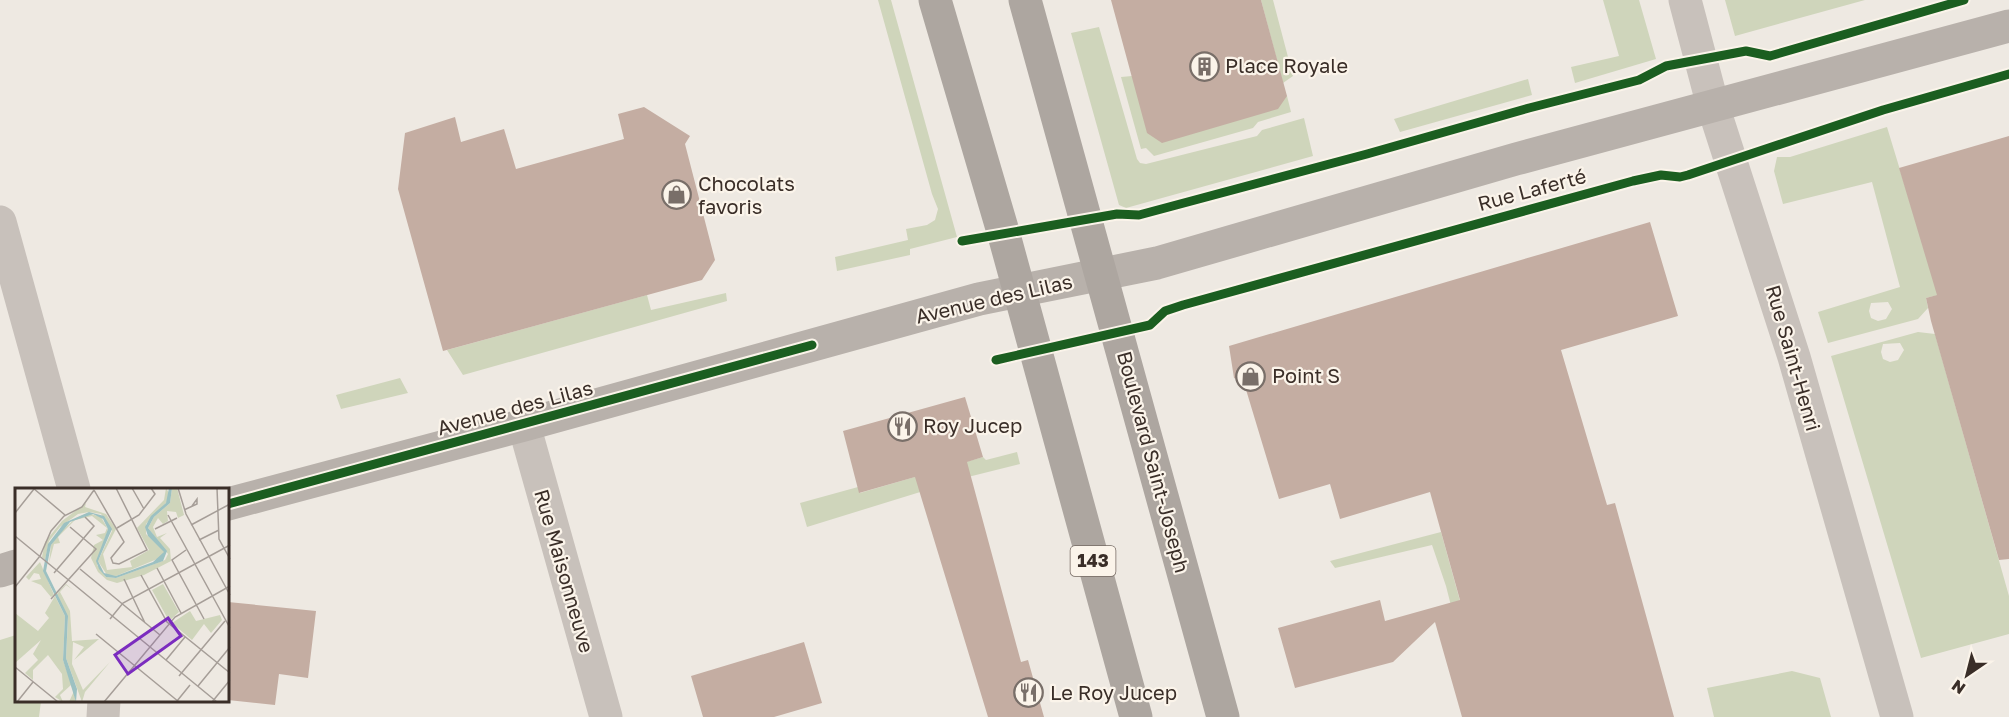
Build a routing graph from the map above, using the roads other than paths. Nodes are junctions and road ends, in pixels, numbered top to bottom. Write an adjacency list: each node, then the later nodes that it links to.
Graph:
1 (935, 0): 8 (main road, 143)
2 (1024, 0): 7 (main road, Boulevard Saint-Joseph)
3 (1684, 0): 5 (street, Rue Saint-Henri)
4 (2009, 26): 5 (street, Rue Laferté)
5 (1713, 106): 7 (street, Rue Laferté); 19 (street, Rue Saint-Henri)
6 (0, 222): 10 (street)
7 (1100, 274): 8 (street, Avenue des Lilas); 18 (main road, Boulevard Saint-Joseph)
8 (1018, 290): 9 (street, Avenue des Lilas); 17 (main road, 143)
9 (524, 425): 11 (street, Avenue des Lilas); 16 (street, Rue Maisonneuve)
10 (74, 488)
11 (230, 503)
12 (15, 566): 13 (street)
13 (0, 571)
14 (104, 702): 15 (street)
15 (102, 717)
16 (606, 717)
17 (1136, 717)
18 (1223, 717)
19 (1897, 717)

